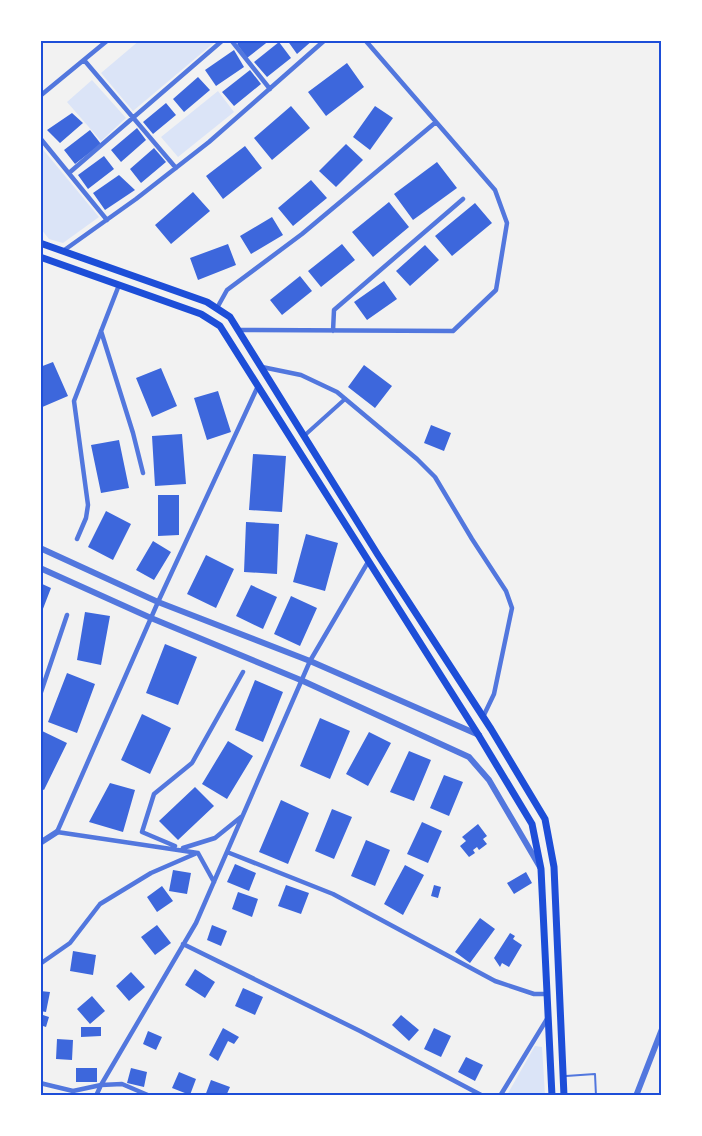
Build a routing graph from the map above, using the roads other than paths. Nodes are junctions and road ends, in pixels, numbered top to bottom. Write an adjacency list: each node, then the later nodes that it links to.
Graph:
1 (108, 40): 6 (street)
2 (223, 40): 9 (street)
3 (231, 40): 7 (street)
4 (325, 40): 7 (street)
5 (365, 40): 10 (street)
6 (84, 60): 8 (street); 9 (street)
7 (270, 88): 12 (street)
8 (40, 96)
9 (134, 118): 12 (street); 13 (street)
10 (436, 122): 20 (street); 23 (street)
11 (40, 138): 13 (street)
12 (176, 168): 15 (street)
13 (69, 173): 15 (street)
14 (463, 199): 23 (street)
15 (107, 220): 17 (street)
16 (40, 243): 17 (main road)
17 (63, 251): 20 (main road)
18 (40, 257): 19 (main road)
19 (119, 285): 22 (street); 25 (main road)
20 (217, 308): 21 (main road)
21 (238, 330): 23 (street); 24 (main road)
22 (101, 331): 28 (street); 29 (street)
23 (333, 331)
24 (262, 367): 26 (street); 27 (main road)
25 (258, 386): 31 (main road); 33 (street)
26 (345, 399): 27 (street); 40 (street)
27 (305, 435): 40 (main road)
28 (143, 473)
29 (77, 539)
30 (40, 548): 33 (street)
31 (368, 562): 36 (street); 41 (main road)
32 (40, 568): 35 (street)
33 (158, 602): 35 (street); 36 (street)
34 (68, 615): 39 (street)
35 (152, 618): 38 (street); 43 (street)
36 (310, 661): 38 (street); 41 (street)
37 (243, 672): 45 (street)
38 (303, 681): 42 (street); 48 (street)
39 (40, 695)
40 (483, 717): 55 (main road)
41 (479, 736): 48 (main road)
42 (243, 816): 45 (street); 46 (street)
43 (57, 832): 44 (street); 45 (street)
44 (40, 843)
45 (181, 849): 47 (street)
46 (227, 852): 49 (street); 52 (street)
47 (198, 853): 49 (street); 51 (street)
48 (541, 869): 52 (main road)
49 (214, 882): 50 (street)
50 (183, 944): 57 (street); 60 (street)
51 (40, 964)
52 (547, 994): 53 (main road)
53 (548, 1017): 61 (street); 62 (main road)
54 (662, 1029): 65 (street)
55 (563, 1076): 63 (main road); 64 (lane)
56 (40, 1083): 57 (street)
57 (101, 1085): 58 (street); 59 (street)
58 (96, 1095)
59 (150, 1095)
60 (483, 1095)
61 (500, 1095)
62 (552, 1095)
63 (564, 1095)
64 (596, 1095)
65 (636, 1095)

